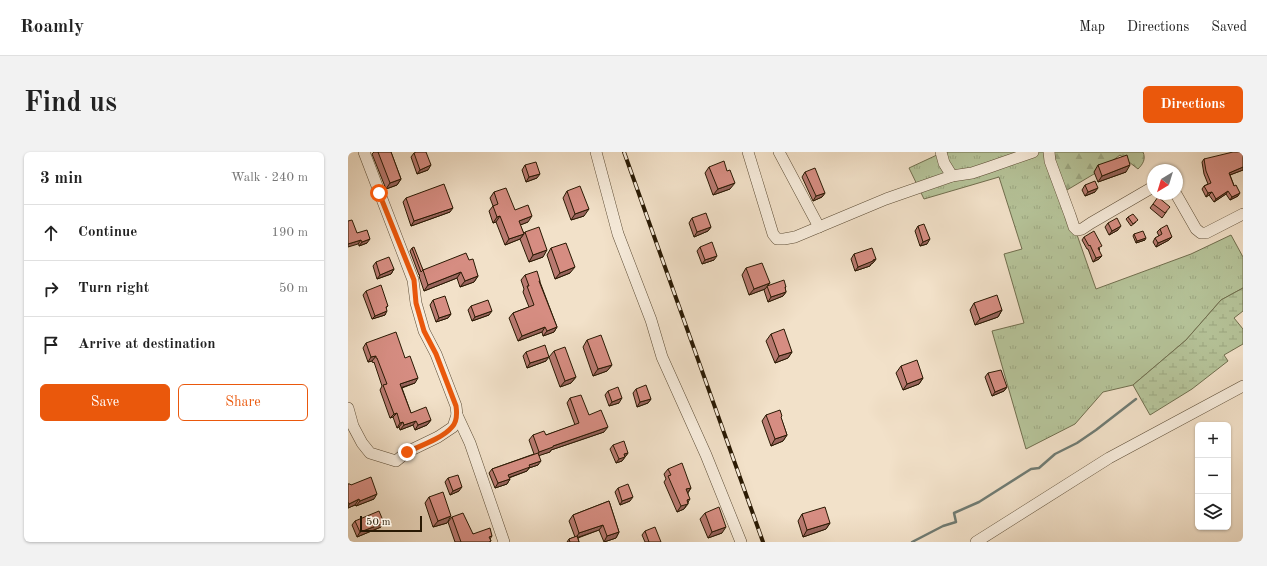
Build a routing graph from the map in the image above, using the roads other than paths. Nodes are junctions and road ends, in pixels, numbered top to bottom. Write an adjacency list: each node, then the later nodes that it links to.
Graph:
1 (364, 152): 15 (street)
2 (596, 152): 17 (street)
3 (748, 152): 12 (street)
4 (779, 152): 12 (street)
5 (941, 152): 8 (street)
6 (1033, 152): 8 (street)
7 (1049, 152): 9 (street)
8 (952, 176): 12 (street)
9 (1147, 191)
10 (1179, 200): 11 (street)
11 (1243, 214)
12 (819, 227)
13 (1243, 386): 18 (street)
14 (348, 408): 15 (street)
15 (457, 415): 16 (street)
16 (504, 542)
17 (741, 542)
18 (976, 542)

